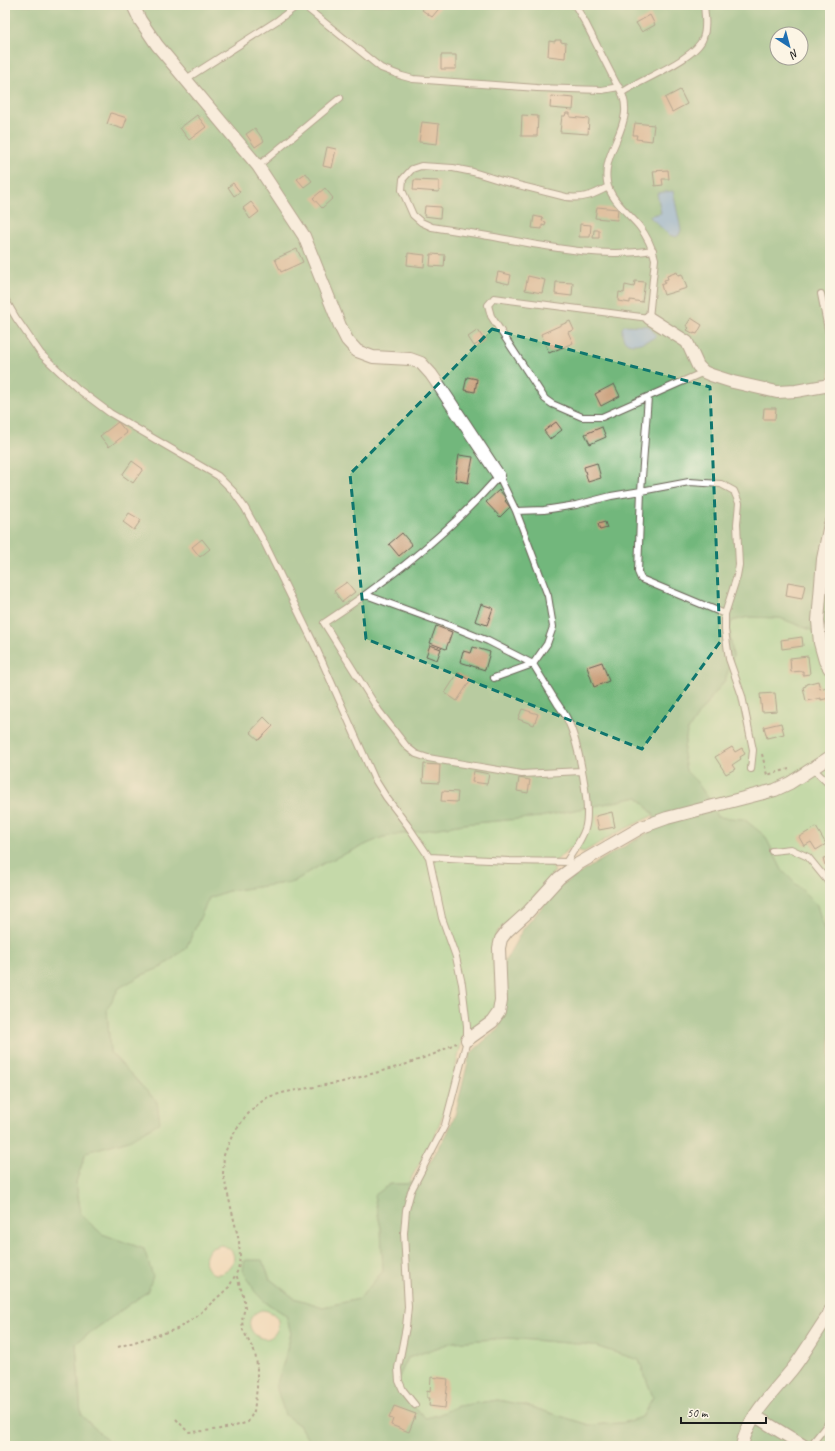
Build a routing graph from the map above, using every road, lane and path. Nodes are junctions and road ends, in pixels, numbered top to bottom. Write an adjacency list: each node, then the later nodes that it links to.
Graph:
1 (133, 5): 6 (street)
2 (298, 5): 6 (lane)
3 (303, 5): 7 (lane)
4 (575, 5): 7 (lane)
5 (704, 5): 7 (lane)
6 (186, 79): 9 (street)
7 (621, 89): 10 (lane)
8 (340, 98): 9 (lane)
9 (258, 166): 19 (street)
10 (608, 186): 11 (lane); 11 (lane)
11 (653, 250): 14 (lane)
12 (821, 294): 15 (lane)
13 (5, 299): 35 (lane)
14 (649, 318): 16 (street); 18 (lane)
15 (830, 339)
16 (704, 372): 17 (street); 18 (lane)
17 (830, 385)
18 (648, 397): 20 (lane)
19 (499, 476): 21 (lane); 23 (lane)
20 (640, 491): 21 (lane); 24 (lane); 24 (lane)
21 (516, 511): 25 (lane)
22 (830, 524): 26 (street)
23 (366, 595): 25 (lane); 32 (lane)
24 (725, 614): 30 (lane)
25 (533, 664): 27 (lane); 32 (lane)
26 (830, 669)
27 (494, 678)
28 (760, 749): 31 (path)
29 (830, 757): 31 (street)
30 (751, 769)
31 (810, 769): 33 (lane); 36 (street)
32 (582, 771): 36 (lane)
33 (830, 785)
34 (772, 851): 37 (lane)
35 (429, 856): 36 (lane); 38 (lane)
36 (572, 863): 38 (street)
37 (830, 884)
38 (467, 1038): 39 (path); 42 (lane)
39 (236, 1274): 41 (path); 44 (path)
40 (829, 1314): 43 (street)
41 (118, 1348)
42 (415, 1405)
43 (755, 1416): 46 (street); 47 (street)
44 (176, 1419)
45 (830, 1420): 48 (lane)
46 (742, 1446)
47 (804, 1446)
48 (810, 1446)

